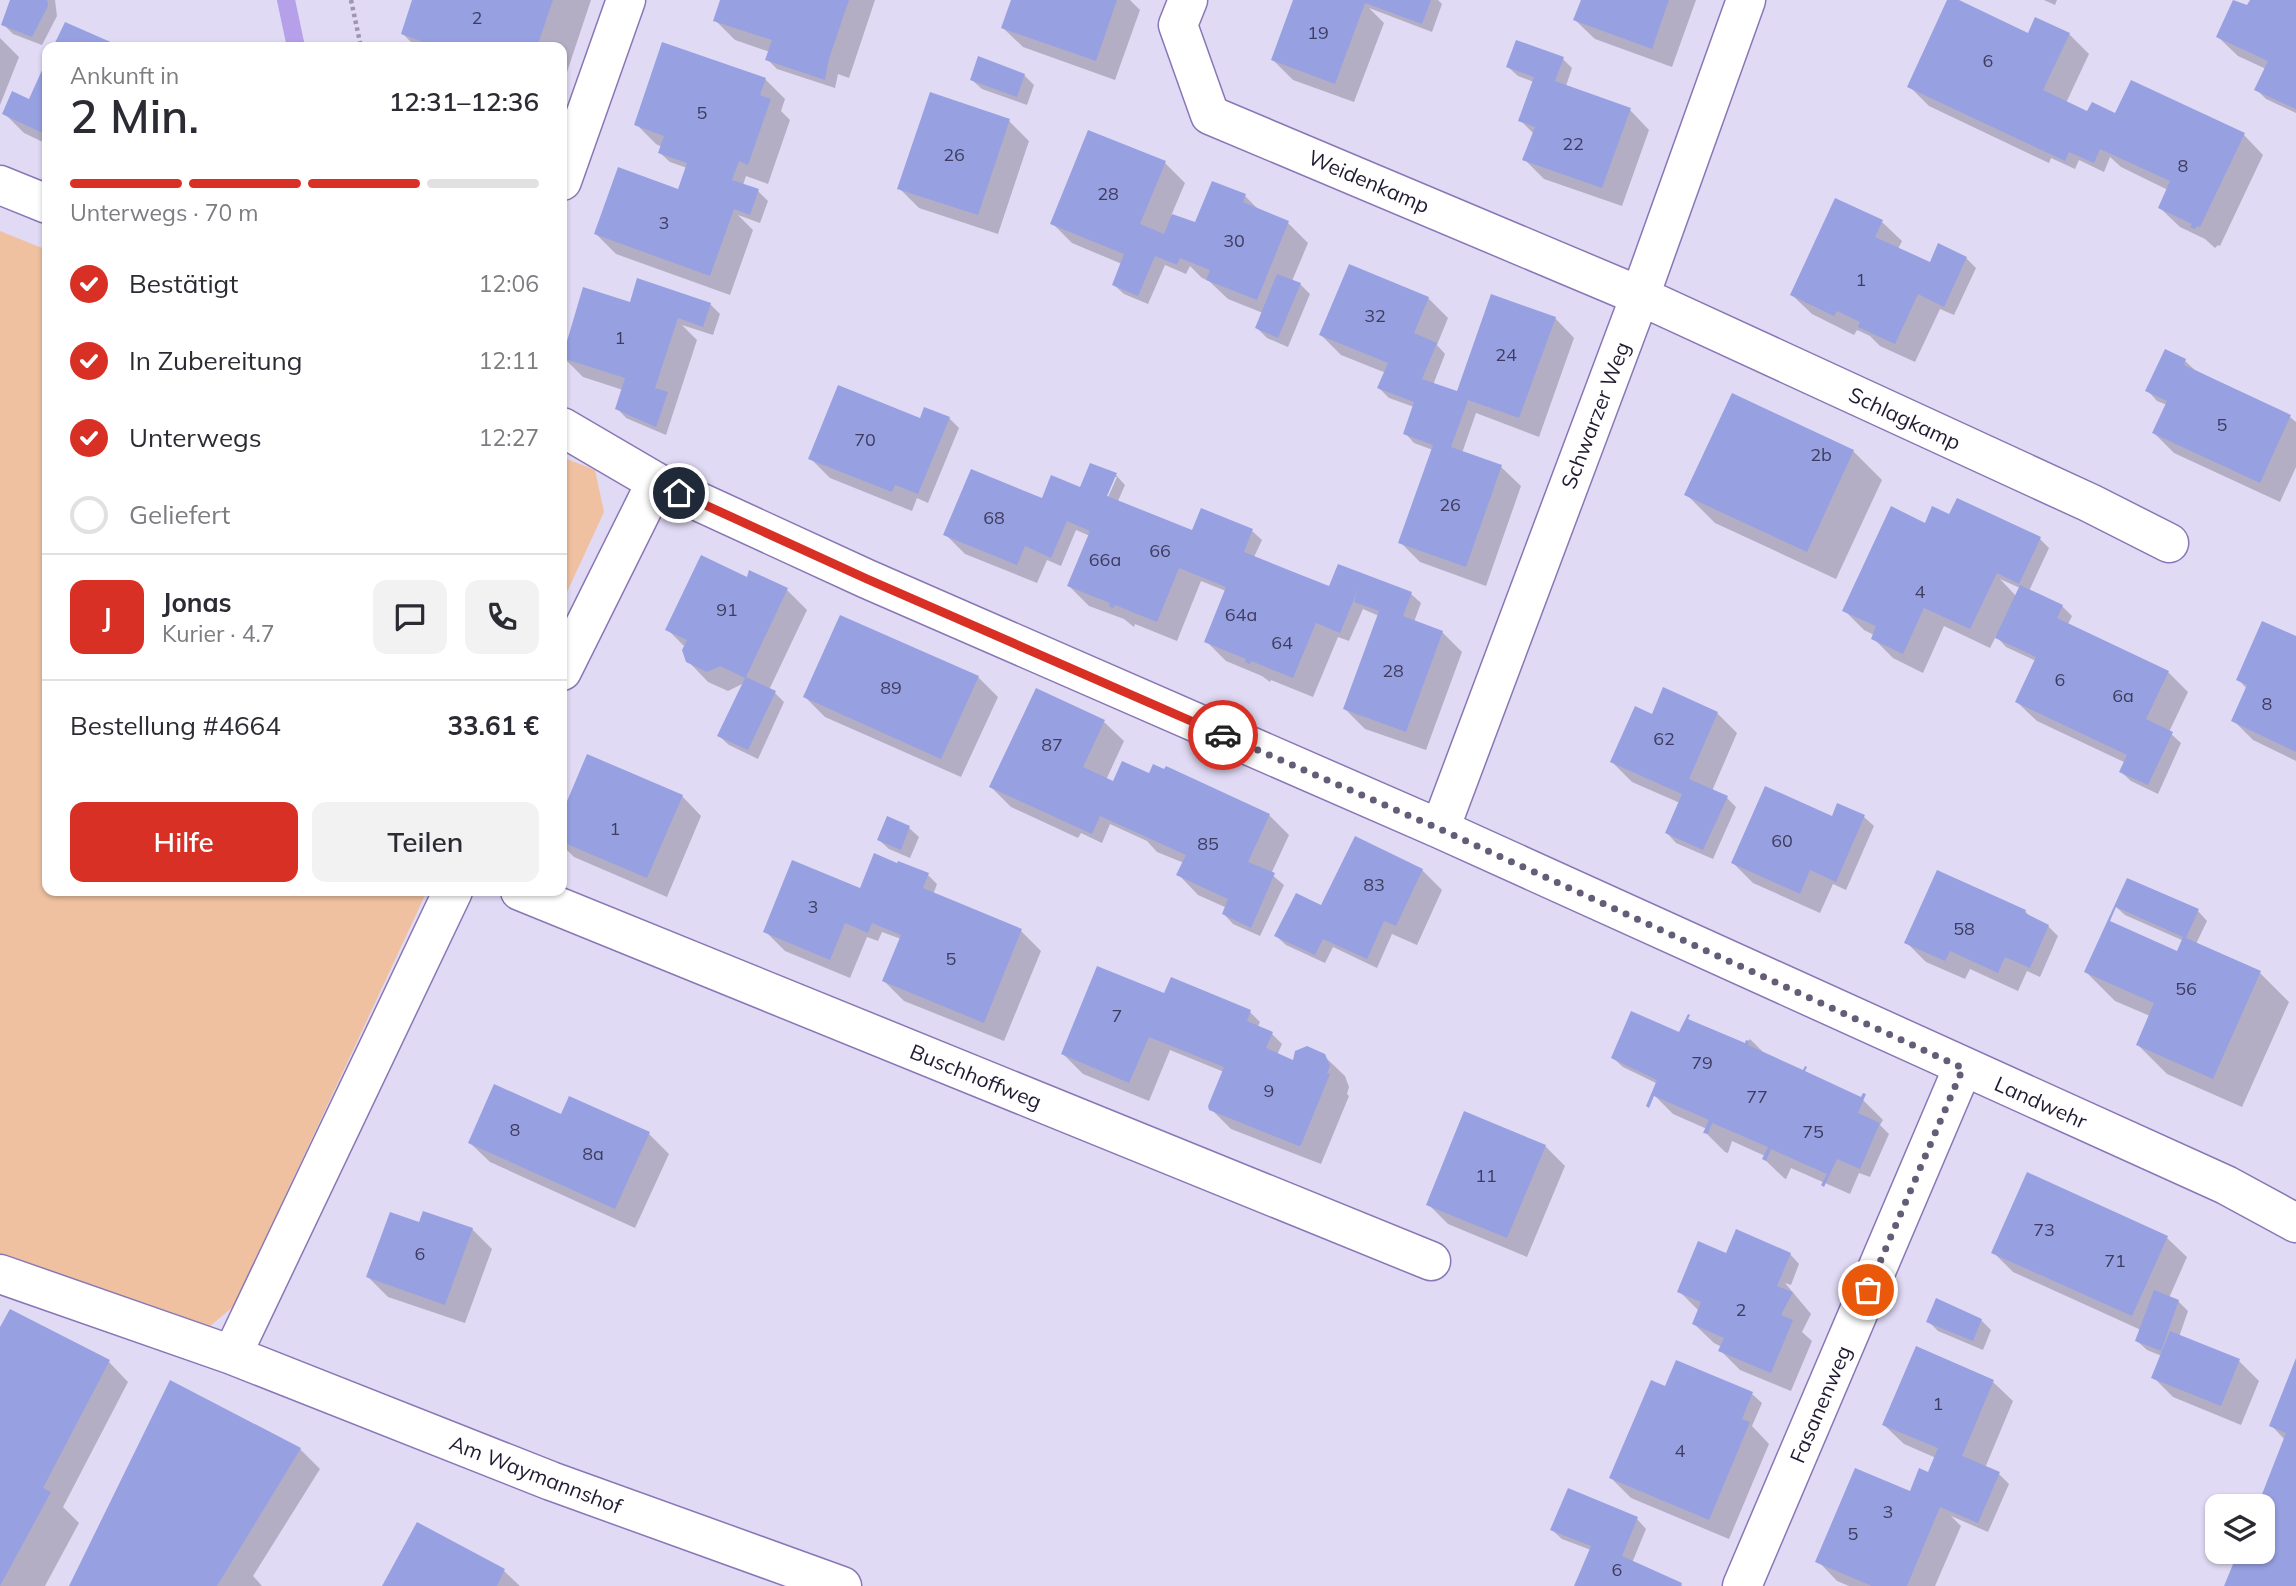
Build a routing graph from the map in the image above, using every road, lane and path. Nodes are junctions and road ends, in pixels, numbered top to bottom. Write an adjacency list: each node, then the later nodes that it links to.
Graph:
1 (351, 0): 5 (path)
2 (625, 0): 6 (street)
3 (1188, 0): 9 (street, Weidenkamp)
4 (1746, 0): 9 (street, Schwarzer Weg)
5 (360, 42)
6 (567, 167)
7 (0, 185): 8 (street)
8 (42, 202)
9 (1640, 296): 12 (street, Schlagkamp); 14 (street, Schwarzer Weg)
10 (567, 430): 11 (street, Landwehr)
11 (656, 482): 13 (street); 14 (street, Landwehr)
12 (2169, 543)
13 (567, 661)
14 (1440, 829): 17 (street, Landwehr)
15 (451, 896): 21 (street)
16 (532, 896): 19 (street, Buschhoffweg)
17 (1963, 1068): 18 (street, Landwehr); 23 (street, Fasanenweg)
18 (2296, 1223)
19 (1431, 1261)
20 (0, 1274): 21 (street, Am Waymannshof)
21 (232, 1355): 22 (street, Am Waymannshof)
22 (842, 1586)
23 (1742, 1586)

